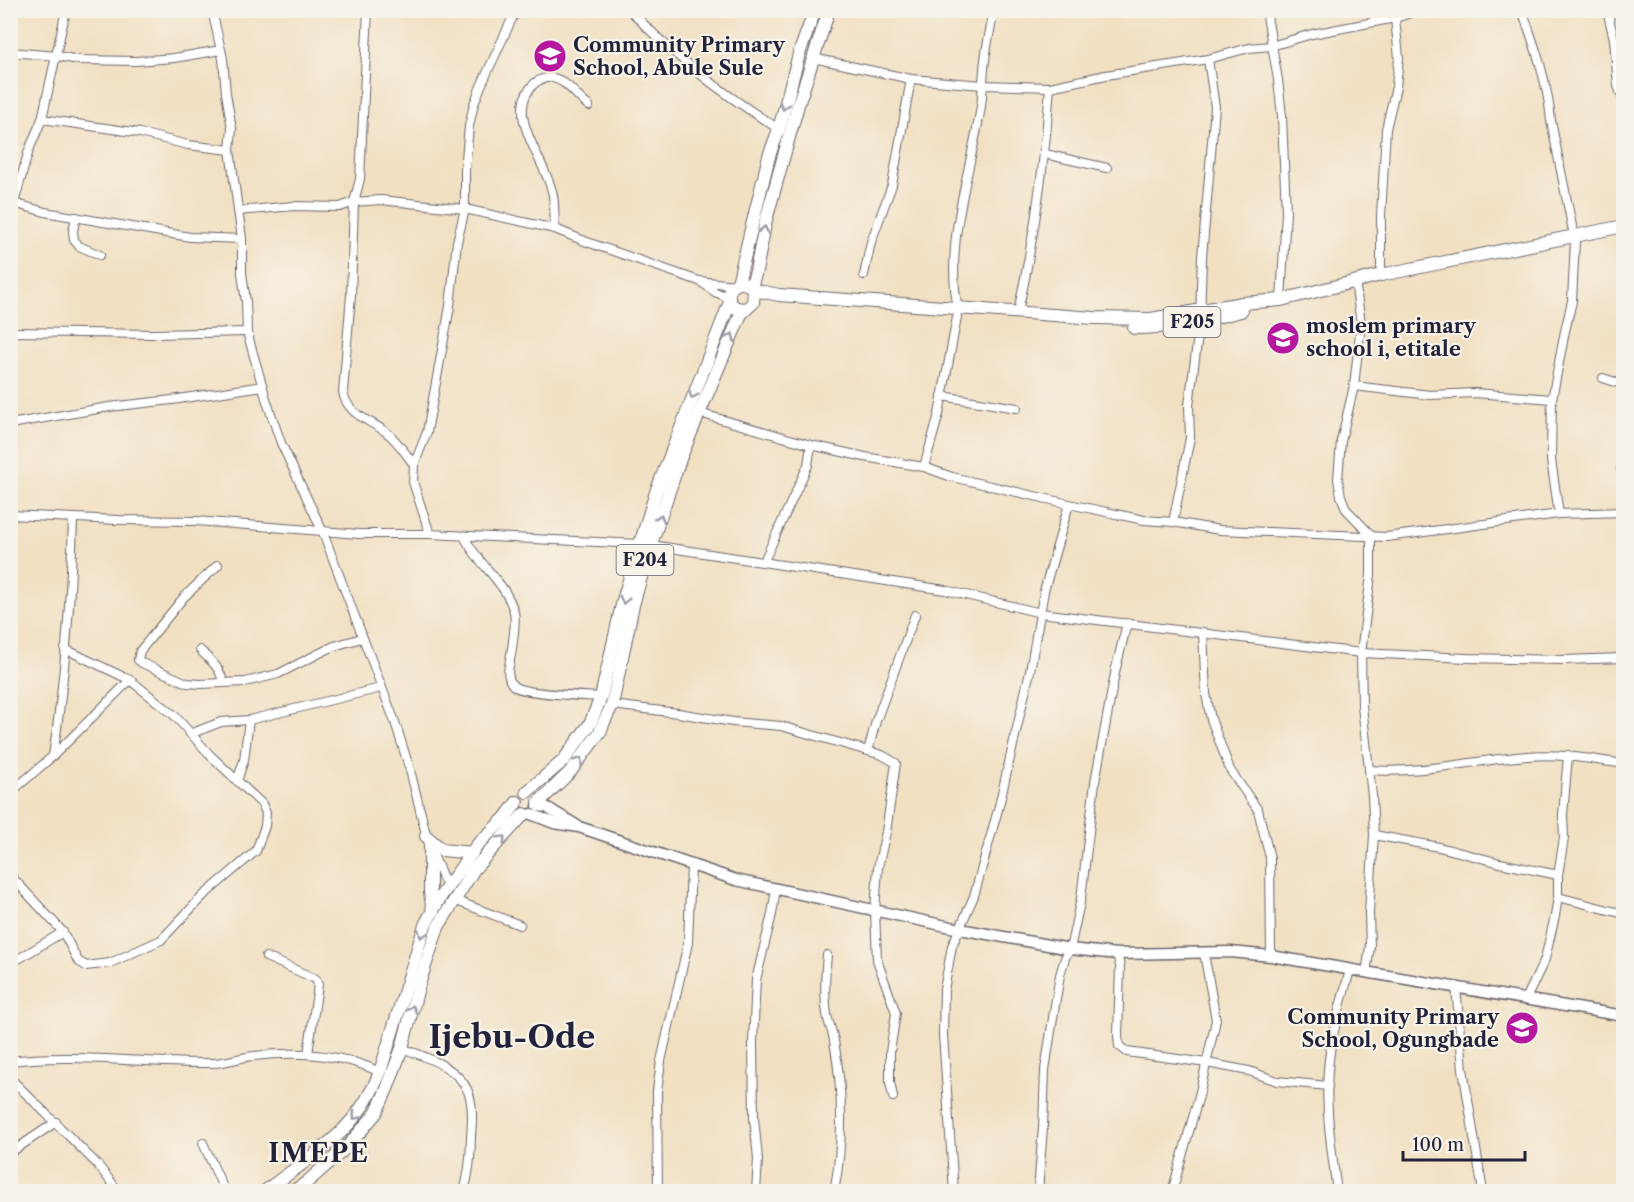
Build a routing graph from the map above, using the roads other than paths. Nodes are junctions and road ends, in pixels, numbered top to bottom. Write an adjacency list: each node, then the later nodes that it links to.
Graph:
1 (66, 10): 19 (street)
2 (212, 10): 17 (street)
3 (368, 10): 33 (street)
4 (516, 10): 35 (street)
5 (815, 10): 29 (main road, F204, one-way to 29)
6 (829, 10): 20 (main road, F204)
7 (994, 10): 24 (street)
8 (1266, 10): 16 (street)
9 (1373, 10): 15 (street)
10 (1421, 10): 14 (street)
11 (1522, 10): 42 (street)
12 (1607, 10): 22 (street)
13 (630, 11): 29 (street)
14 (1395, 18): 15 (street); 46 (street)
15 (1375, 22): 16 (street)
16 (1271, 46): 21 (street); 52 (street)
17 (221, 50): 19 (street); 30 (street)
18 (10, 52): 19 (street)
19 (57, 56): 28 (street)
20 (813, 58): 23 (street); 50 (main road, F204, one-way to 20)
21 (1208, 59): 25 (street); 55 (street)
22 (1620, 60): 26 (street)
23 (911, 79): 24 (street); 45 (street)
24 (983, 85): 25 (street); 54 (street)
25 (1050, 87): 31 (street)
26 (1623, 102)
27 (589, 106): 40 (street)
28 (42, 119): 30 (street); 34 (street)
29 (779, 129): 48 (main road, F204)
30 (230, 150): 36 (street)
31 (1045, 154): 32 (street); 53 (street)
32 (1107, 168)
33 (354, 202): 35 (street); 36 (street); 69 (street)
34 (12, 203): 37 (street); 39 (street)
35 (465, 209): 40 (street); 69 (street)
36 (238, 211): 43 (street)
37 (76, 217): 43 (street); 44 (street)
38 (1623, 226): 42 (main road, F205)
39 (10, 227)
40 (555, 229): 47 (street)
41 (1623, 232): 42 (main road, F205)
42 (1575, 238): 46 (main road, F205); 49 (main road, F205); 63 (street)
43 (242, 239): 57 (street)
44 (99, 255)
45 (864, 275)
46 (1381, 275): 52 (main road, F205)
47 (699, 281): 48 (street); 51 (street)
48 (736, 284): 50 (main road); 51 (main road, F204)
49 (1356, 288): 55 (main road, F205); 61 (street)
50 (751, 297): 51 (main road); 54 (main road, F205); 65 (main road, F204, one-way to 50)
51 (729, 300): 83 (main road, F204, one-way to 83)
52 (1281, 300): 55 (main road, F205)
53 (1018, 312): 54 (main road, F205); 55 (main road, F205)
54 (957, 313): 55 (main road, F205); 62 (street)
55 (1200, 316): 78 (street)
56 (10, 332): 57 (street)
57 (247, 332): 60 (street)
58 (1602, 378): 59 (street)
59 (1623, 385)
60 (263, 386): 66 (street); 79 (street)
61 (1354, 386): 63 (street); 82 (street)
62 (942, 396): 64 (street); 70 (street)
63 (1552, 399): 75 (street)
64 (1017, 408)
65 (699, 413): 67 (street); 83 (main road, F204, one-way to 65)
66 (10, 424)
67 (811, 445): 70 (street); 84 (street)
68 (1623, 456): 71 (street)
69 (414, 465): 80 (street)
70 (924, 467): 73 (street)
71 (1623, 475)
72 (1623, 482): 74 (street)
73 (1069, 504): 78 (street); 86 (street)
74 (1623, 512): 75 (street)
75 (1559, 514): 82 (street)
76 (10, 515): 77 (street)
77 (73, 518): 79 (street); 91 (street)
78 (1173, 522): 82 (street)
79 (322, 530): 80 (street); 90 (street)
80 (430, 534): 81 (street)
81 (464, 536): 83 (street); 98 (street)
82 (1371, 536): 93 (street)
83 (646, 544): 84 (street); 98 (main road, F204, one-way to 98); 99 (main road, F204)
84 (764, 561): 86 (street)
85 (218, 565): 96 (street)
86 (1041, 613): 88 (street); 126 (street)
87 (915, 615): 102 (street)
88 (1126, 622): 89 (street); 128 (street)
89 (1203, 632): 93 (street); 132 (street)
90 (362, 638): 96 (street); 97 (street)
91 (65, 649): 95 (street); 104 (street)
92 (200, 650): 96 (street)
93 (1361, 653): 94 (street); 106 (street)
94 (1623, 658)
95 (130, 680): 101 (street); 104 (street)
96 (223, 683)
97 (381, 688): 100 (street); 113 (street)
98 (601, 697): 108 (main road, F204)
99 (612, 705): 102 (street); 111 (main road, F204, one-way to 99)
100 (249, 720): 101 (street); 107 (street)
101 (190, 734): 107 (street)
102 (868, 751): 122 (street)
103 (1568, 755): 105 (street); 106 (street); 117 (street)
104 (53, 756): 109 (street)
105 (1623, 764)
106 (1370, 770): 112 (street)
107 (237, 780): 127 (street)
108 (527, 792): 110 (main road, F204); 111 (main road)
109 (10, 793)
110 (517, 802): 111 (main road); 114 (main road, F204)
111 (533, 809): 115 (street); 121 (main road, F204, one-way to 111)
112 (1374, 835): 117 (street); 136 (street)
113 (428, 841): 114 (main road); 118 (street); 123 (main road)
114 (472, 853): 118 (main road, F204)
115 (691, 865): 119 (street); 156 (street)
116 (10, 875): 127 (street)
117 (1558, 875): 120 (street)
118 (447, 887): 123 (main road, F204)
119 (776, 889): 122 (street); 157 (street)
120 (1558, 897): 124 (street); 138 (street)
121 (454, 900): 125 (street); 140 (main road, F204, one-way to 121)
122 (875, 911): 126 (street); 147 (street)
123 (434, 912): 144 (main road, F204, one-way to 144)
124 (1623, 914)
125 (519, 925)
126 (960, 928): 128 (street); 159 (street)
127 (63, 932): 134 (street)
128 (1070, 949): 130 (street); 160 (street)
129 (1204, 953): 130 (street); 132 (street); 143 (street)
130 (1117, 954): 143 (street)
131 (827, 955): 158 (street)
132 (1271, 956): 135 (street)
133 (266, 957): 141 (street)
134 (10, 964)
135 (1350, 970): 136 (street); 146 (street)
136 (1366, 973): 137 (street)
137 (1456, 986): 138 (street); 163 (street)
138 (1526, 999): 139 (street)
139 (1623, 1016)
140 (402, 1048): 154 (main road, F204); 155 (street)
141 (308, 1054): 142 (street); 144 (street)
142 (10, 1060)
143 (1207, 1063): 146 (street); 161 (street)
144 (380, 1072): 153 (main road, F204, one-way to 153)
145 (10, 1078): 148 (street)
146 (1328, 1086): 162 (street)
147 (893, 1097)
148 (56, 1122): 150 (street); 151 (street)
149 (203, 1143): 152 (street)
150 (10, 1153)
151 (119, 1191)
152 (225, 1191)
153 (264, 1191)
154 (292, 1191)
155 (464, 1191)
156 (658, 1191)
157 (756, 1191)
158 (834, 1191)
159 (954, 1191)
160 (1038, 1191)
161 (1172, 1191)
162 (1337, 1191)
163 (1483, 1191)

